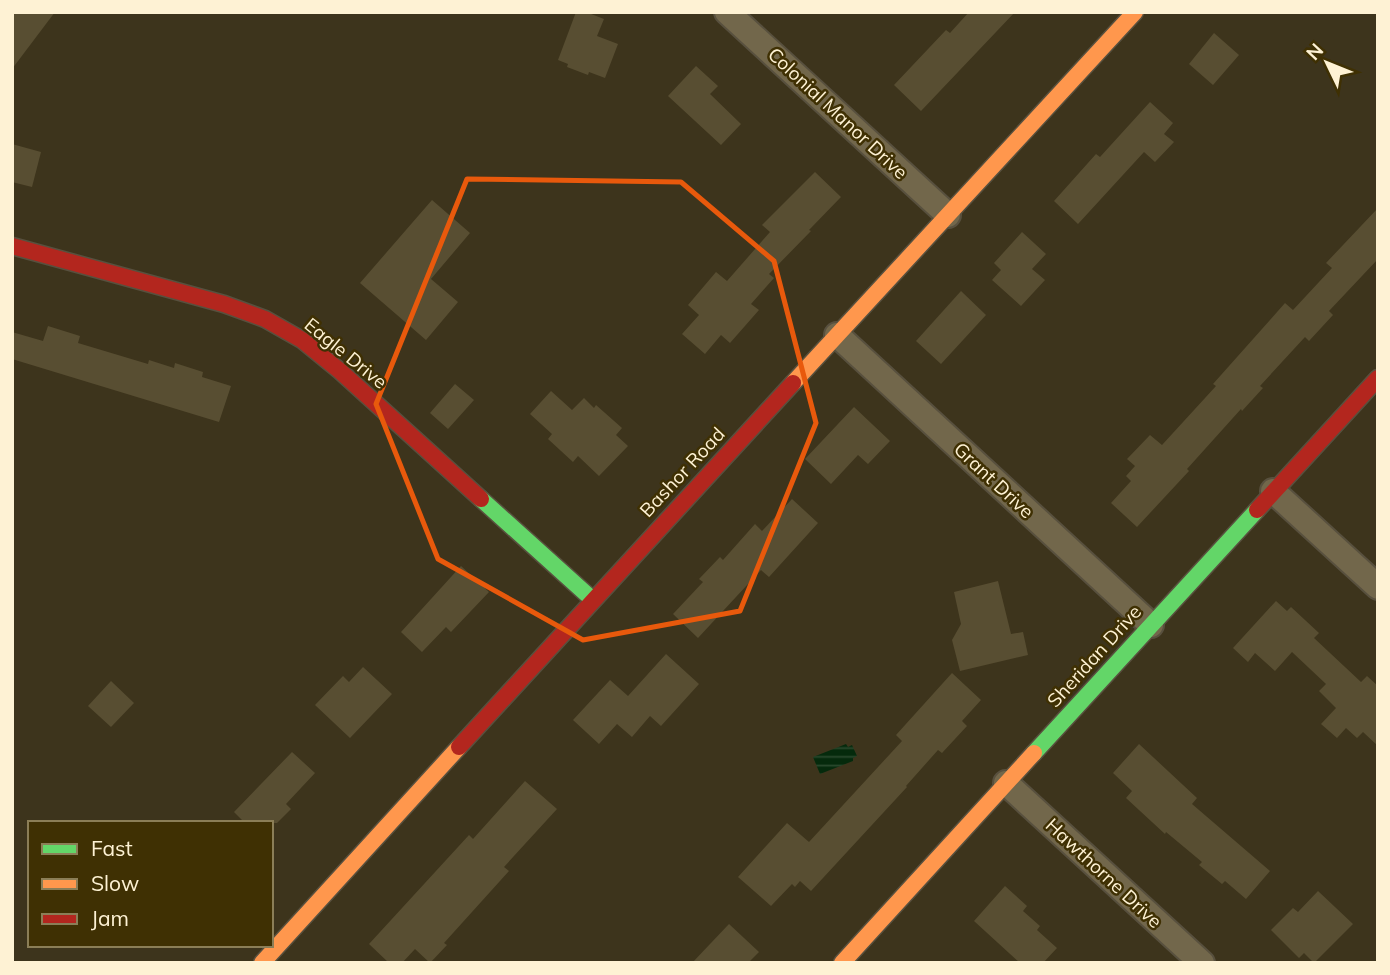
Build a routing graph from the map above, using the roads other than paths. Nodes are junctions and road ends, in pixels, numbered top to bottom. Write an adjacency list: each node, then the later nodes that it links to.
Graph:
1 (727, 12): 3 (street, Colonial Manor Drive)
2 (1135, 12): 3 (street, Bashor Road)
3 (947, 215): 5 (street, Bashor Road)
4 (12, 246): 9 (street, Eagle Drive)
5 (837, 335): 9 (street, Bashor Road); 10 (street, Grant Drive)
6 (1378, 378): 7 (street, Sheridan Drive)
7 (1273, 491): 8 (street); 10 (street, Sheridan Drive)
8 (1378, 587)
9 (593, 600): 12 (street, Bashor Road)
10 (1151, 625): 11 (street, Sheridan Drive)
11 (1006, 783): 13 (street, Sheridan Drive); 14 (street, Hawthorne Drive)
12 (262, 963)
13 (842, 963)
14 (1202, 963)

